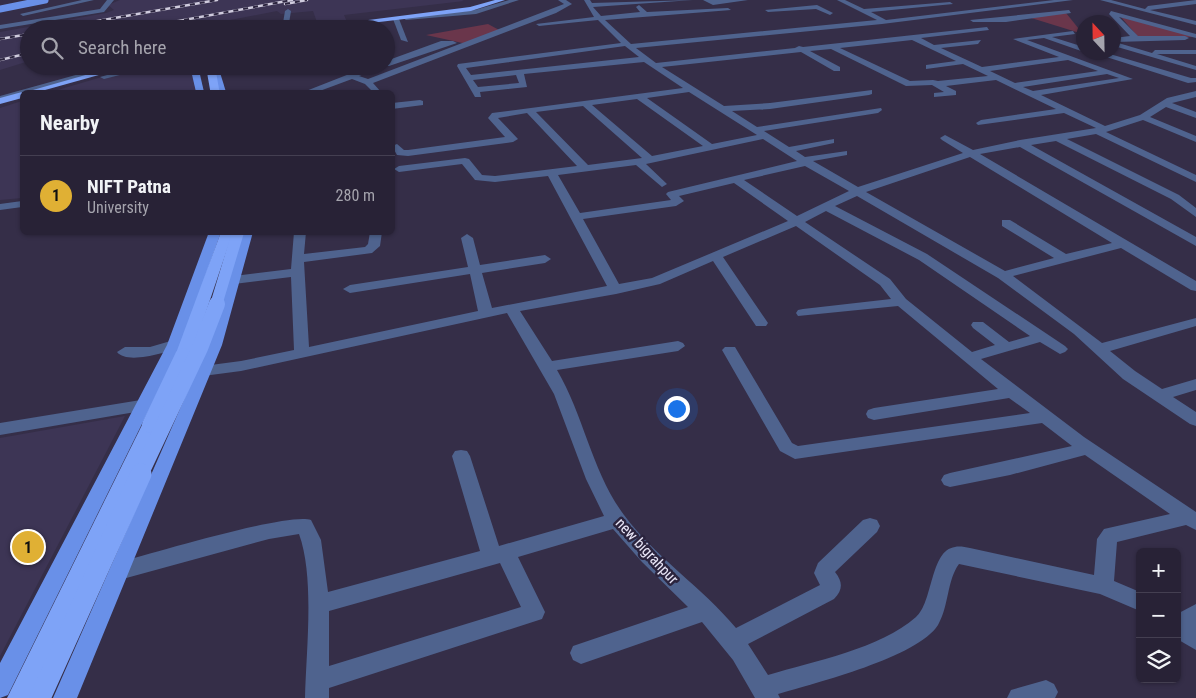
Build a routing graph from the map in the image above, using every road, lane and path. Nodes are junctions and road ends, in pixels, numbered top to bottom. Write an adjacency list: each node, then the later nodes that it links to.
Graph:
1 (38, 0): 2 (main road); 27 (street); 31 (main road)
2 (50, 0)
3 (91, 0): 27 (street)
4 (111, 0): 46 (street)
5 (502, 0): 48 (highway)
6 (510, 0): 42 (highway)
7 (516, 0): 42 (street)
8 (561, 0): 52 (street)
9 (690, 0): 23 (street)
10 (706, 0): 11 (street)
11 (744, 0): 12 (street)
12 (750, 0)
13 (788, 0): 29 (street)
14 (1020, 0): 25 (street)
15 (1070, 0): 21 (street)
16 (1098, 0): 39 (street)
17 (1103, 0): 32 (street)
18 (1166, 0): 26 (street)
19 (842, 1): 20 (street); 35 (street)
20 (858, 1)
21 (1060, 1): 25 (street); 37 (street)
22 (1196, 2): 26 (street)
23 (588, 3): 43 (street)
24 (959, 4): 35 (street)
25 (1033, 4): 30 (street)
26 (1180, 4): 32 (street)
27 (56, 7): 41 (street)
28 (639, 7): 40 (street)
29 (802, 7): 34 (street); 38 (street)
30 (994, 8): 44 (street); 50 (street)
31 (0, 9)
32 (1139, 9): 54 (street)
33 (728, 10): 40 (street)
34 (768, 10)
35 (862, 11): 50 (street)
36 (288, 12): 47 (street)
37 (1069, 12): 44 (street); 45 (street)
38 (830, 13)
39 (1111, 13): 68 (street); 69 (street)
40 (645, 14): 43 (street)
41 (14, 16)
42 (401, 18): 49 (highway); 71 (street)
43 (599, 18): 52 (street); 73 (street)
44 (1023, 18): 51 (street); 53 (street)
45 (1074, 19)
46 (45, 20)
47 (286, 20)
48 (378, 20)
49 (392, 20)
50 (884, 21): 57 (street); 59 (street)
51 (968, 21)
52 (534, 22): 64 (street); 88 (street)
53 (1040, 22)
54 (1195, 22)
55 (20, 24): 56 (street)
56 (0, 27)
57 (803, 28): 73 (street); 74 (street)
58 (1056, 28): 62 (street)
59 (895, 29): 65 (street); 67 (street)
60 (988, 29): 67 (street)
61 (722, 32): 73 (street)
62 (1073, 32): 63 (street); 66 (street)
63 (1076, 33)
64 (545, 34)
65 (839, 35)
66 (1043, 36): 78 (street); 82 (street)
67 (912, 37): 74 (street); 77 (street)
68 (1196, 37): 69 (street)
69 (1136, 38): 70 (street)
70 (1121, 39)
71 (405, 40)
72 (978, 42): 77 (street)
73 (626, 44): 91 (street); 115 (street)
74 (829, 45): 79 (street); 119 (street)
75 (1121, 46): 80 (street)
76 (432, 47): 81 (street); 81 (street); 86 (street)
77 (932, 47): 94 (street)
78 (1076, 47)
79 (800, 48): 91 (street); 99 (street)
80 (1129, 49): 83 (street); 84 (street)
81 (447, 50): 88 (street)
82 (1048, 50): 87 (street); 89 (street)
83 (1121, 50)
84 (1139, 52): 85 (street); 97 (street)
85 (1196, 52)
86 (415, 53): 88 (street); 90 (street)
87 (1031, 53)
88 (430, 58): 95 (street); 101 (street)
89 (1068, 58): 100 (street); 103 (street)
90 (398, 59): 92 (street); 95 (street)
91 (648, 59): 102 (street); 121 (street)
92 (395, 60)
93 (1120, 60): 117 (street)
94 (963, 62): 96 (street); 100 (street)
95 (413, 63): 98 (street)
96 (929, 67)
97 (1196, 67)
98 (395, 69)
99 (837, 69)
100 (980, 70): 116 (street)
101 (395, 72)
102 (519, 72): 115 (street); 115 (street)
103 (1108, 72): 120 (street); 133 (street)
104 (88, 75): 123 (street)
105 (93, 75): 122 (highway)
106 (102, 75): 124 (highway)
107 (115, 75): 125 (street)
108 (197, 75): 114 (main road)
109 (204, 75): 127 (highway)
110 (213, 75): 128 (highway, bridge)
111 (386, 75): 118 (street)
112 (218, 76): 114 (main road); 129 (main road)
113 (352, 76): 118 (street); 130 (street)
114 (198, 78): 126 (main road)
115 (469, 78)
116 (997, 78): 119 (street); 120 (street)
117 (1196, 80)
118 (368, 82): 131 (street)
119 (938, 84): 135 (street)
120 (1012, 86): 133 (street)
121 (692, 89): 137 (street); 144 (street)
122 (37, 90)
123 (39, 90)
124 (47, 90)
125 (56, 90)
126 (200, 90)
127 (207, 90)
128 (215, 90)
129 (222, 90)
130 (313, 90)
131 (375, 90)
132 (869, 92): 144 (street)
133 (1030, 94): 146 (street)
134 (1196, 94): 142 (street)
135 (937, 95)
136 (20, 96): 139 (street)
137 (639, 96): 141 (street); 158 (street)
138 (20, 97): 139 (street)
139 (0, 102)
140 (420, 103): 143 (street)
141 (585, 103): 147 (street); 163 (street)
142 (1164, 103): 148 (street); 149 (street)
143 (395, 106)
144 (723, 109): 152 (street)
145 (878, 110): 152 (street)
146 (1065, 110): 150 (street); 151 (street)
147 (530, 111): 159 (street); 165 (street)
148 (1196, 115)
149 (1143, 117): 151 (street); 155 (street)
150 (981, 123)
151 (1101, 130): 154 (street); 168 (street)
152 (761, 133): 158 (street); 160 (street)
153 (945, 138): 162 (street)
154 (1058, 138): 157 (street); 175 (street)
155 (1196, 139)
156 (831, 141): 160 (street)
157 (1020, 144): 162 (street); 186 (street)
158 (709, 146): 163 (street)
159 (395, 148)
160 (788, 150): 164 (street)
161 (843, 152): 164 (street)
162 (970, 154): 171 (street); 187 (street)
163 (644, 160): 165 (street); 170 (street)
164 (806, 161): 169 (street); 171 (street)
165 (584, 167): 167 (street)
166 (399, 169): 167 (street)
167 (551, 172): 176 (street)
168 (1196, 179)
169 (738, 180): 176 (street); 177 (street)
170 (662, 184)
171 (857, 192): 173 (street); 193 (street)
172 (20, 204): 174 (street)
173 (828, 206): 177 (street); 205 (street)
174 (0, 207)
175 (1196, 214)
176 (576, 217): 197 (street)
177 (795, 222): 188 (street); 198 (street)
178 (1006, 223): 190 (street)
179 (215, 235): 211 (main road)
180 (226, 235): 211 (highway)
181 (237, 235): 249 (highway, bridge)
182 (246, 235): 194 (main road)
183 (300, 235): 191 (street)
184 (376, 235): 191 (street)
185 (467, 238): 192 (street)
186 (1196, 242)
187 (1121, 244): 190 (street); 195 (street)
188 (715, 256): 197 (street); 203 (street)
189 (545, 259): 192 (street)
190 (1064, 260): 193 (street)
191 (297, 266): 194 (street); 212 (street)
192 (475, 270): 196 (street); 200 (street)
193 (1003, 275): 209 (street)
194 (234, 280): 216 (main road)
195 (1196, 287)
196 (350, 290)
197 (616, 290): 199 (street)
198 (902, 302): 201 (street); 214 (street)
199 (512, 308): 200 (street); 215 (street, new bigrahpur)
200 (486, 313): 212 (street)
201 (803, 314)
202 (1196, 322): 209 (street)
203 (761, 323)
204 (978, 325): 207 (street)
205 (1043, 337): 207 (street); 208 (street)
206 (678, 346): 215 (street)
207 (1006, 347): 214 (street)
208 (1060, 349)
209 (1099, 349): 219 (street)
210 (730, 350): 223 (street)
211 (179, 351): 213 (street); 221 (main road); 248 (highway, bridge)
212 (302, 351): 216 (street)
213 (125, 352)
214 (969, 357): 218 (street)
215 (546, 367): 229 (street, new bigrahpur)
216 (203, 371): 220 (main road)
217 (1196, 384): 219 (street)
218 (1012, 392): 222 (street); 223 (street)
219 (1159, 396): 224 (street)
220 (192, 398): 221 (street); 233 (main road)
221 (143, 406): 225 (street); 244 (main road)
222 (874, 414)
223 (1045, 417): 226 (street)
224 (1196, 420)
225 (0, 429)
226 (1087, 448): 228 (street); 230 (street)
227 (461, 456): 232 (street)
228 (950, 480)
229 (616, 520): 232 (street); 237 (street, new bigrahpur)
230 (1193, 520): 234 (street)
231 (870, 526): 242 (street)
232 (499, 554): 236 (street); 245 (street)
233 (119, 571): 236 (street); 250 (main road)
234 (1103, 586): 235 (street); 247 (street)
235 (1136, 600)
236 (318, 604): 245 (street)
237 (707, 612): 242 (street, new bigrahpur); 243 (street)
238 (1196, 614): 239 (street)
239 (1181, 623)
240 (1181, 628): 241 (street)
241 (1196, 640)
242 (733, 641): 247 (street, new bigrahpur)
243 (581, 653)
244 (0, 687)
245 (317, 689)
246 (1046, 692): 251 (street)
247 (765, 693)
248 (19, 698)
249 (40, 698)
250 (65, 698)
251 (1019, 698)

